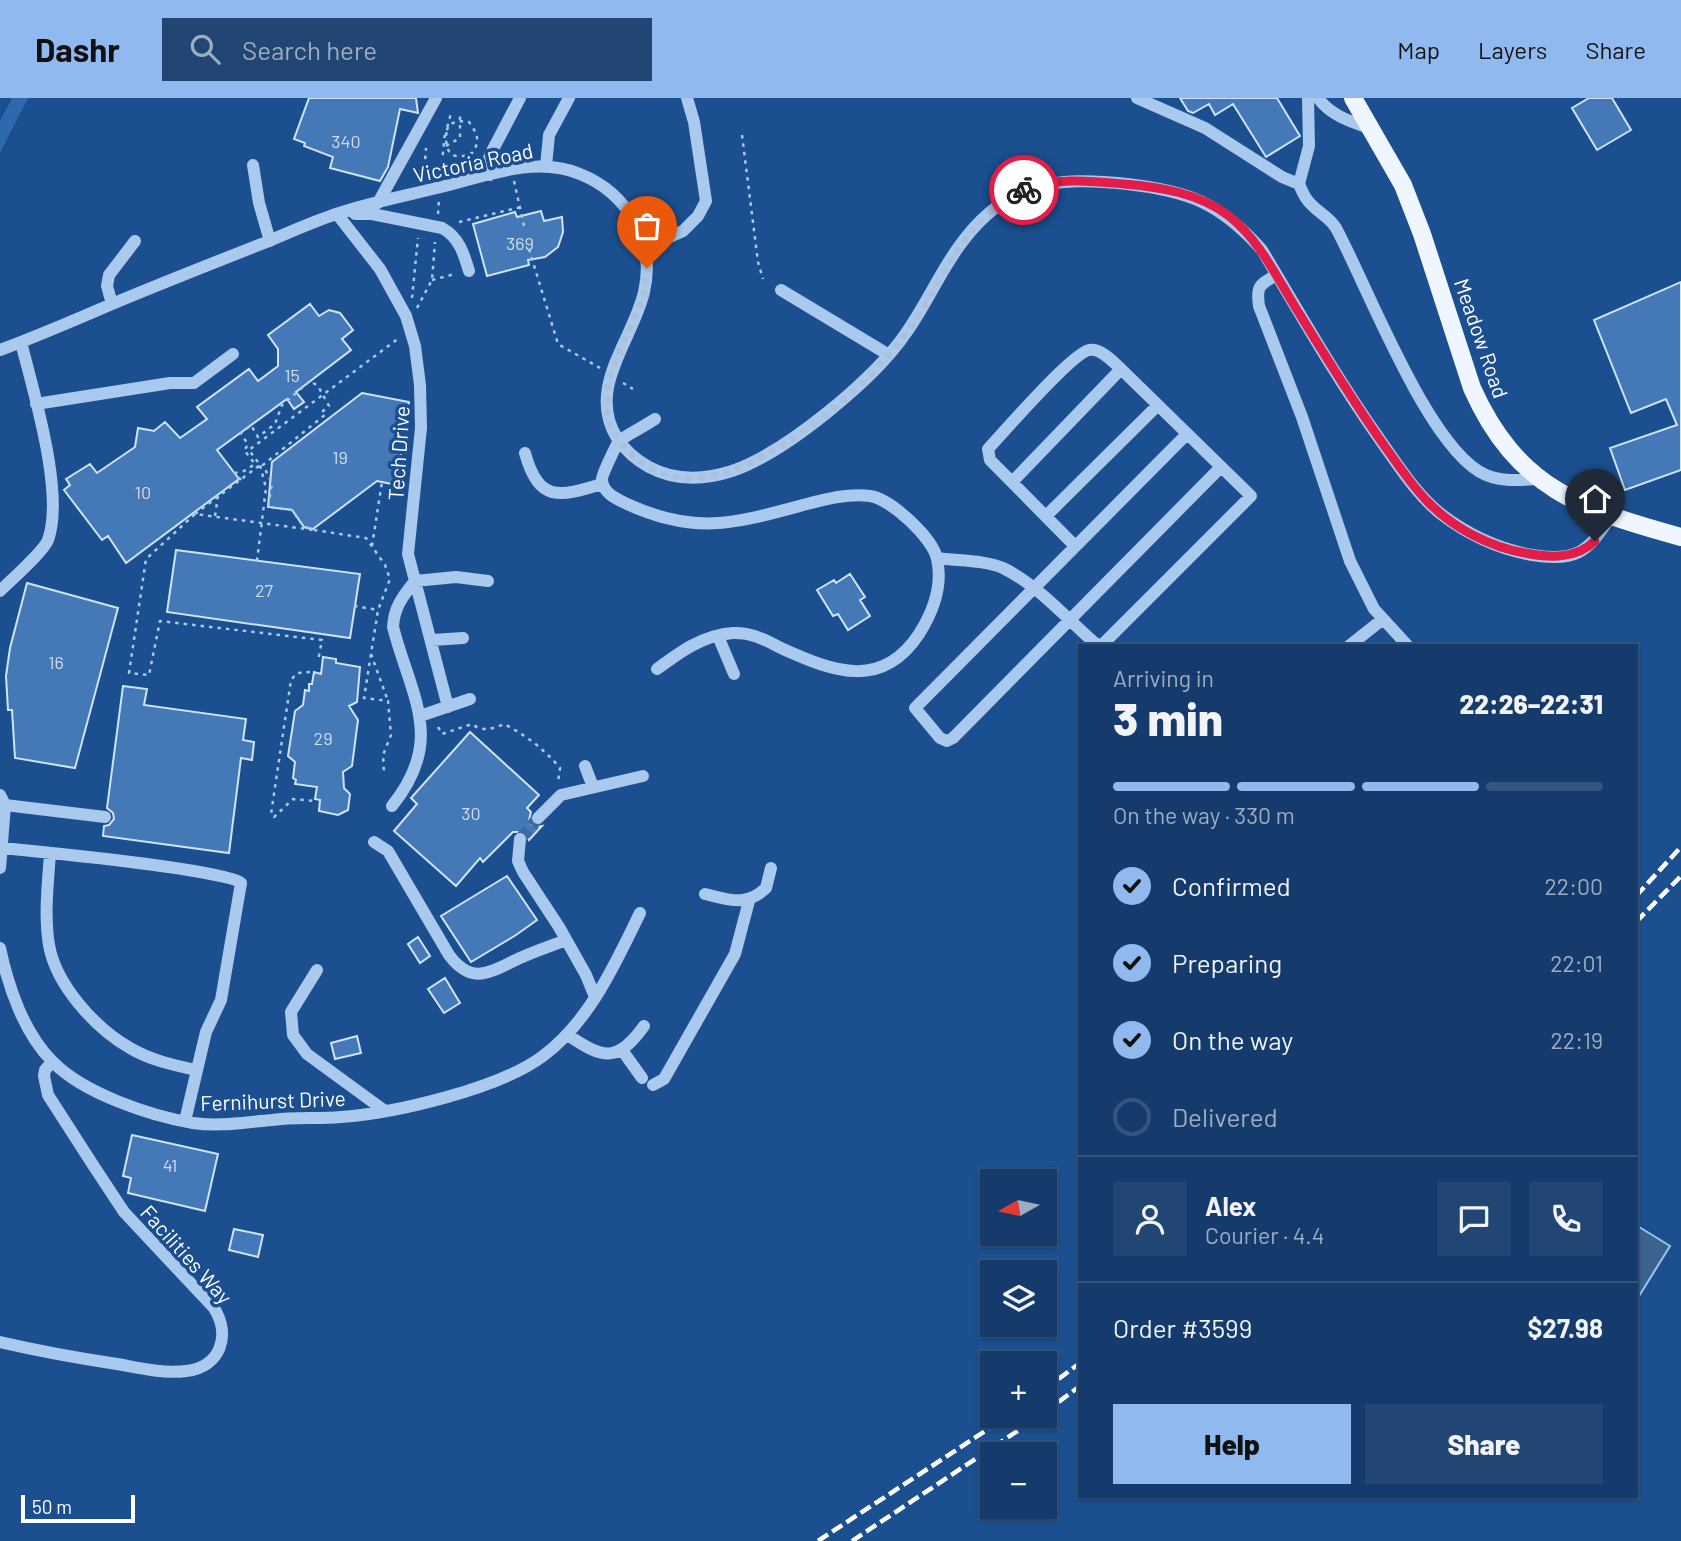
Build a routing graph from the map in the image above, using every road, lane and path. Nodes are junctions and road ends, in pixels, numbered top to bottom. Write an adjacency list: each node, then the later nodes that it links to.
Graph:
1 (436, 98): 20 (street)
2 (520, 98): 18 (street)
3 (569, 98): 16 (street)
4 (687, 98): 27 (street)
5 (1137, 98): 19 (street)
6 (1308, 98): 19 (street)
7 (1318, 98): 11 (street)
8 (1353, 98): 11 (main road, Meadow Road)
9 (452, 114): 13 (path)
10 (460, 115): 14 (path)
11 (1372, 130): 52 (main road, Meadow Road)
12 (742, 135): 32 (path)
13 (478, 141)
14 (443, 148)
15 (253, 165): 26 (street)
16 (546, 166): 17 (street, Victoria Road); 27 (street, Victoria Road)
17 (511, 170): 18 (street, Victoria Road); 21 (path)
18 (490, 175): 20 (street, Victoria Road)
19 (1299, 184): 52 (street)
20 (378, 203): 22 (street, Victoria Road)
21 (521, 207): 23 (path); 24 (path)
22 (337, 214): 26 (street, Victoria Road); 29 (street); 36 (street, Tech Drive)
23 (451, 224)
24 (524, 226)
25 (135, 241): 34 (street)
26 (270, 241): 34 (street, Victoria Road)
27 (645, 248): 48 (street, Victoria Road)
28 (529, 249): 41 (path)
29 (469, 271)
30 (1276, 275): 40 (street, Victoria Road); 61 (street, Victoria Road); 73 (street)
31 (446, 276): 35 (path)
32 (763, 279)
33 (781, 290): 40 (street)
34 (112, 304): 37 (street, Victoria Road)
35 (414, 314)
36 (410, 328): 43 (path); 69 (street, Tech Drive)
37 (21, 342): 38 (street, Victoria Road); 44 (street)
38 (0, 350)
39 (233, 354): 44 (street)
40 (889, 355): 48 (street, Victoria Road)
41 (600, 368)
42 (1121, 369): 45 (street); 55 (street); 55 (street)
43 (324, 395): 50 (path); 53 (path); 63 (path)
44 (36, 404): 72 (street)
45 (1158, 405): 47 (street); 60 (street)
46 (655, 419): 48 (street)
47 (1187, 434): 51 (street); 66 (street)
48 (619, 441): 56 (street)
49 (525, 453): 56 (street)
50 (260, 465): 53 (path); 62 (path)
51 (1220, 468): 74 (street); 79 (street)
52 (1539, 479): 61 (main road, Meadow Road)
53 (241, 480): 57 (path)
54 (382, 482): 65 (path)
55 (1012, 482): 60 (street)
56 (602, 484): 67 (street)
57 (218, 496): 58 (path); 59 (path)
58 (194, 513): 59 (path); 83 (path)
59 (215, 516): 62 (path)
60 (1046, 516): 66 (street)
61 (1610, 517): 64 (main road, Meadow Road)
62 (263, 523): 63 (path); 68 (path)
63 (313, 530): 65 (path)
64 (1681, 537)
65 (372, 546): 82 (path)
66 (1076, 546): 71 (street)
67 (937, 558): 71 (street); 75 (street)
68 (257, 561)
69 (415, 581): 70 (street); 77 (street, Tech Drive); 90 (street)
70 (488, 581)
71 (1034, 589): 74 (street); 74 (street)
72 (0, 591)
73 (1383, 619): 80 (street); 81 (street)
74 (1069, 620): 78 (street)
75 (718, 636): 84 (street); 86 (street)
76 (463, 638): 77 (street)
77 (432, 640): 89 (street, Tech Drive)
78 (1096, 644)
79 (1103, 644)
80 (1352, 644)
81 (1406, 644)
82 (371, 653): 88 (path); 88 (path)
83 (318, 660)
84 (657, 669)
85 (310, 672): 98 (path)
86 (734, 674)
87 (470, 699): 89 (street)
88 (388, 701): 93 (path)
89 (448, 707): 90 (street)
90 (420, 716): 99 (street)
91 (438, 727): 95 (path)
92 (585, 766): 96 (street)
93 (384, 774)
94 (643, 776): 96 (street)
95 (556, 787)
96 (593, 787): 101 (street)
97 (2, 800): 100 (street); 104 (street)
98 (314, 801)
99 (392, 806)
100 (105, 817)
101 (538, 818)
102 (520, 839): 111 (street)
103 (374, 842): 111 (street)
104 (2, 848): 105 (street); 106 (street)
105 (50, 853): 119 (street); 119 (street)
106 (0, 868)
107 (771, 868): 109 (street)
108 (705, 894): 109 (street)
109 (750, 901): 117 (street)
110 (640, 913): 114 (street, Fernihurst Drive)
111 (566, 940): 114 (street)
112 (0, 948): 118 (street, Fernihurst Drive)
113 (317, 970): 120 (street)
114 (595, 997): 116 (street, Fernihurst Drive)
115 (644, 1026): 117 (street)
116 (568, 1035): 117 (street); 120 (street, Fernihurst Drive)
117 (622, 1050)
118 (52, 1062): 121 (street, Fernihurst Drive); 122 (street, Facilities Way)
119 (196, 1070): 121 (street)
120 (385, 1111): 121 (street, Fernihurst Drive)
121 (185, 1121)
122 (0, 1342)

